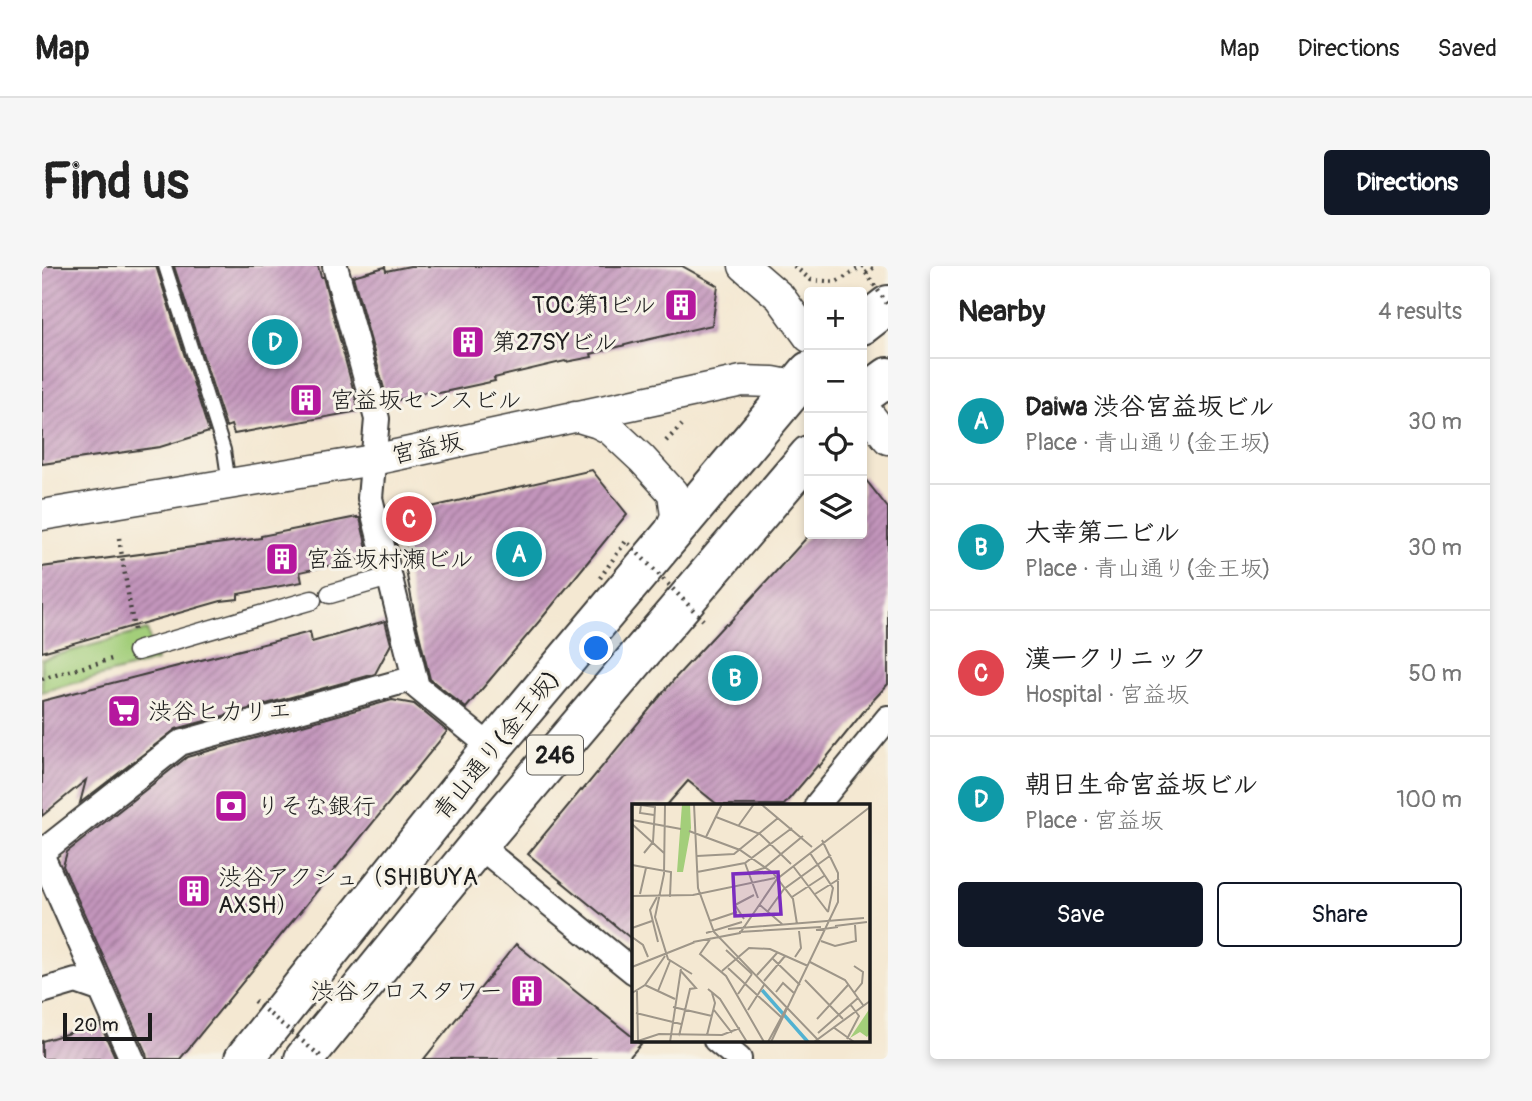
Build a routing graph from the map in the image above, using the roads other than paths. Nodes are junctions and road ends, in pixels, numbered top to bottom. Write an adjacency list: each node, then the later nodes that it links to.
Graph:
1 (165, 266): 16 (lane)
2 (744, 266): 6 (street)
3 (341, 268): 14 (street)
4 (888, 305): 5 (highway)
5 (867, 321)
6 (804, 330)
7 (888, 377): 10 (highway)
8 (804, 382): 12 (street, 宮益坂)
9 (804, 383): 18 (highway, 青山通り(金王坂) / 246)
10 (867, 392)
11 (867, 412): 13 (street)
12 (575, 416): 14 (street, 宮益坂); 18 (street)
13 (888, 439)
14 (373, 460): 16 (street, 宮益坂); 19 (street)
15 (804, 461): 27 (highway, 青山通り(金王坂) / 246)
16 (229, 484): 17 (street, 宮益坂)
17 (42, 515)
18 (666, 540): 25 (highway, 青山通り(金王坂) / 246)
19 (389, 577): 20 (street); 23 (street)
20 (330, 594)
21 (312, 600): 22 (street)
22 (137, 651)
23 (415, 678): 25 (street); 28 (street)
24 (888, 718): 26 (street)
25 (492, 748): 34 (highway, 青山通り(金王坂) / 246)
26 (818, 804)
27 (478, 845): 29 (street); 35 (highway, 青山通り(金王坂) / 246)
28 (42, 854): 30 (street)
29 (632, 970)
30 (99, 989): 31 (street); 33 (street)
31 (42, 991)
32 (718, 1042): 36 (street)
33 (132, 1059)
34 (244, 1059)
35 (304, 1059)
36 (739, 1059)

